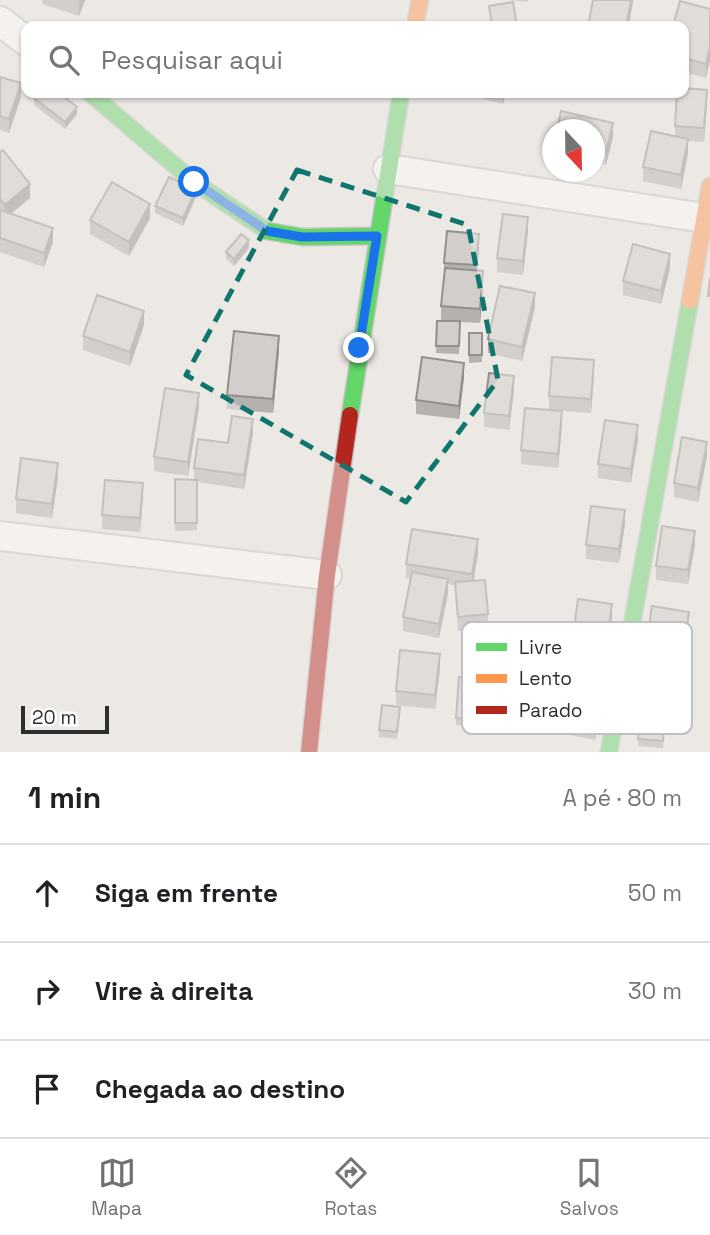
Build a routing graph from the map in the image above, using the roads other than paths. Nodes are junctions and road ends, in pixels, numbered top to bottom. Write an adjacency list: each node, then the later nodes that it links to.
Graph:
1 (420, 0): 3 (street)
2 (0, 21): 4 (street)
3 (416, 21)
4 (21, 37)
5 (96, 98): 10 (street)
6 (400, 98): 7 (street)
7 (388, 169): 9 (street); 10 (street)
8 (710, 186): 9 (street)
9 (704, 218): 13 (street)
10 (377, 236): 12 (street)
11 (0, 536): 12 (street)
12 (327, 575): 15 (street)
13 (632, 622)
14 (612, 734): 16 (street)
15 (315, 748)
16 (609, 752)

